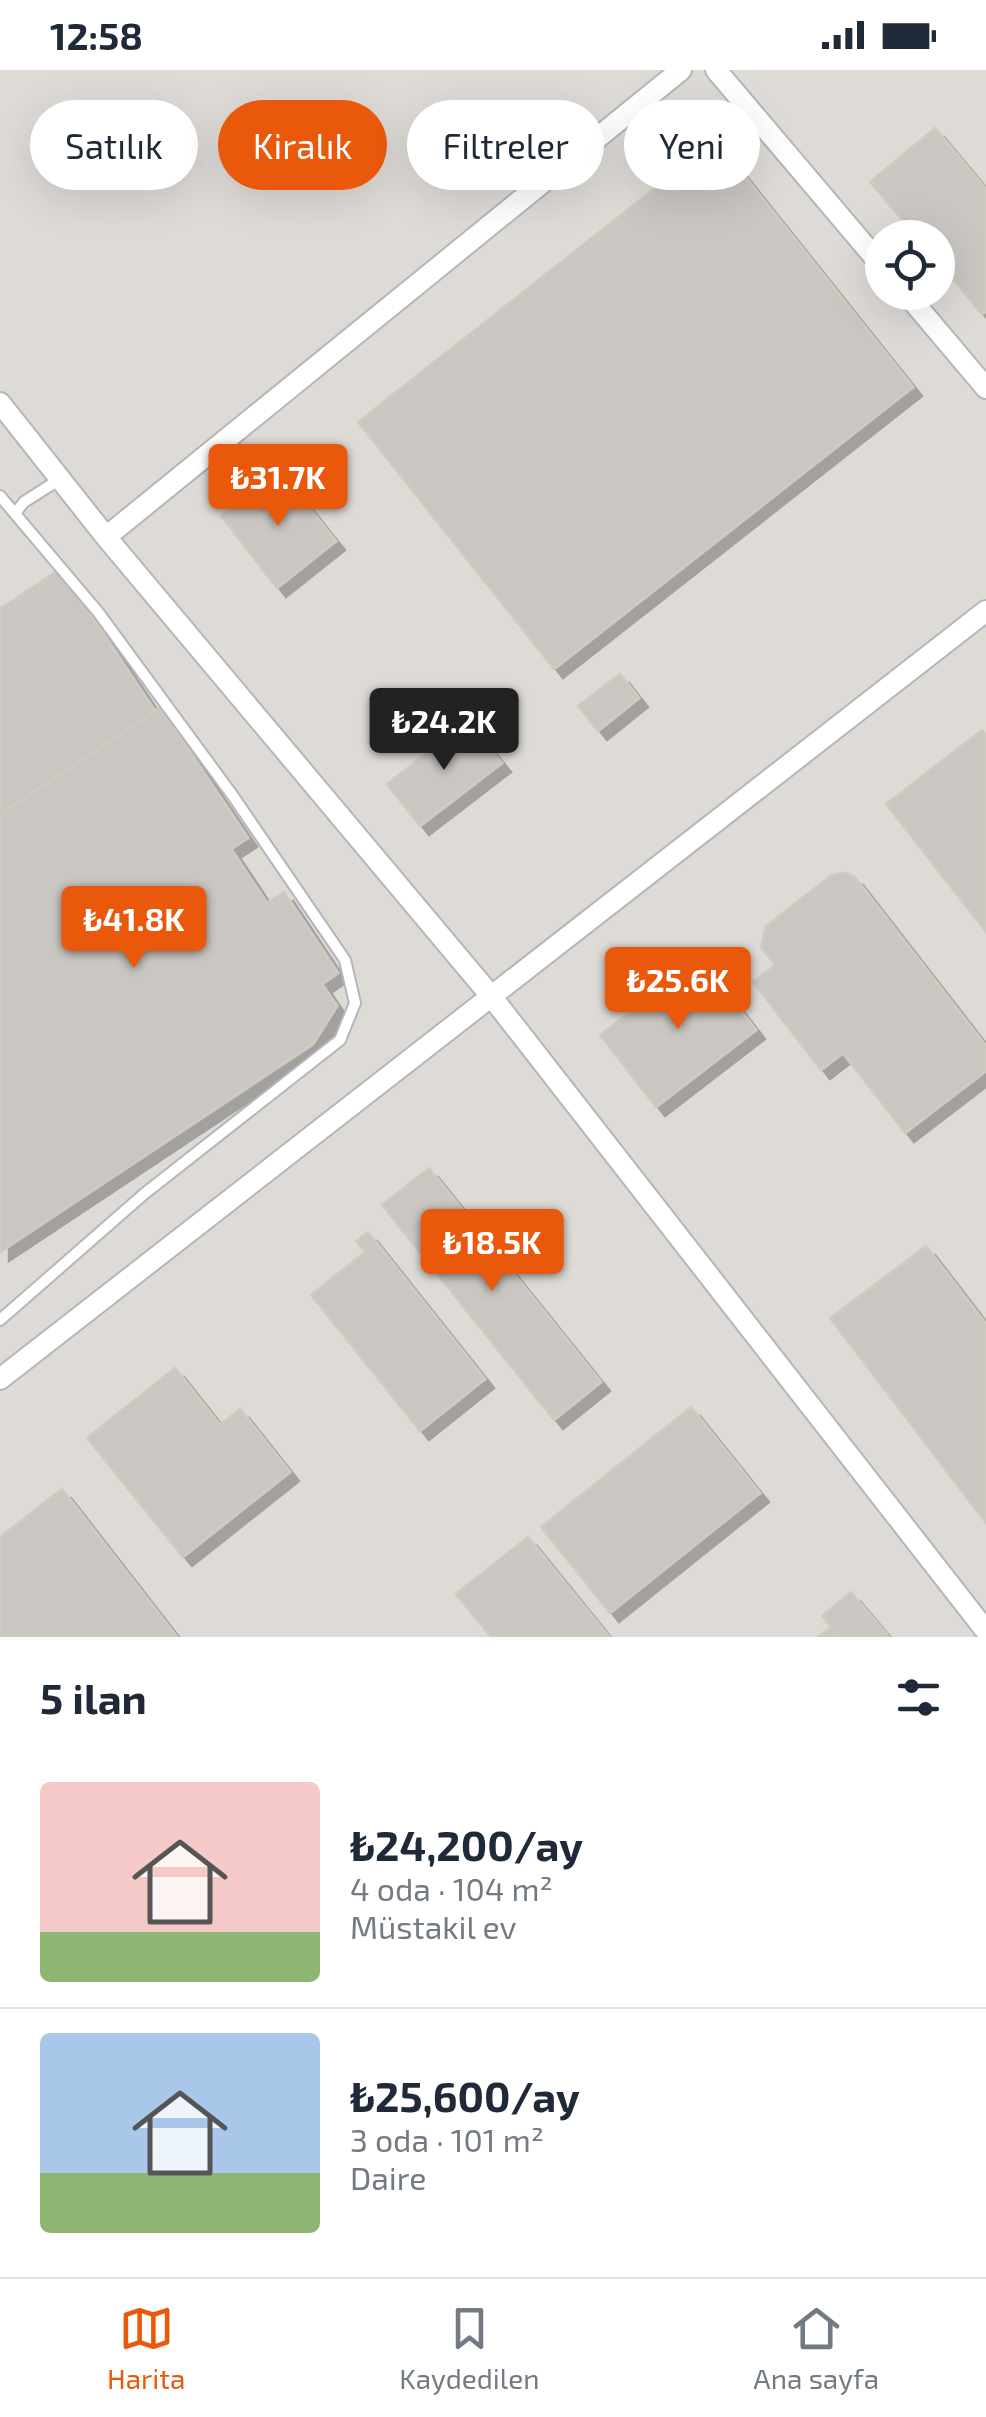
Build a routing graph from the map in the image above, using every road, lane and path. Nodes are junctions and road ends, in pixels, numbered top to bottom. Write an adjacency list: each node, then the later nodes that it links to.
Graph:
1 (681, 70): 10 (street)
2 (716, 70): 3 (street)
3 (865, 246)
4 (920, 310): 5 (street)
5 (986, 388)
6 (0, 403): 7 (street)
7 (60, 478): 9 (lane); 10 (street)
8 (0, 496): 9 (lane)
9 (16, 512): 13 (lane)
10 (106, 537): 12 (street)
11 (986, 611): 12 (street)
12 (491, 996): 14 (street); 15 (street)
13 (0, 1320)
14 (0, 1379)
15 (986, 1631)

